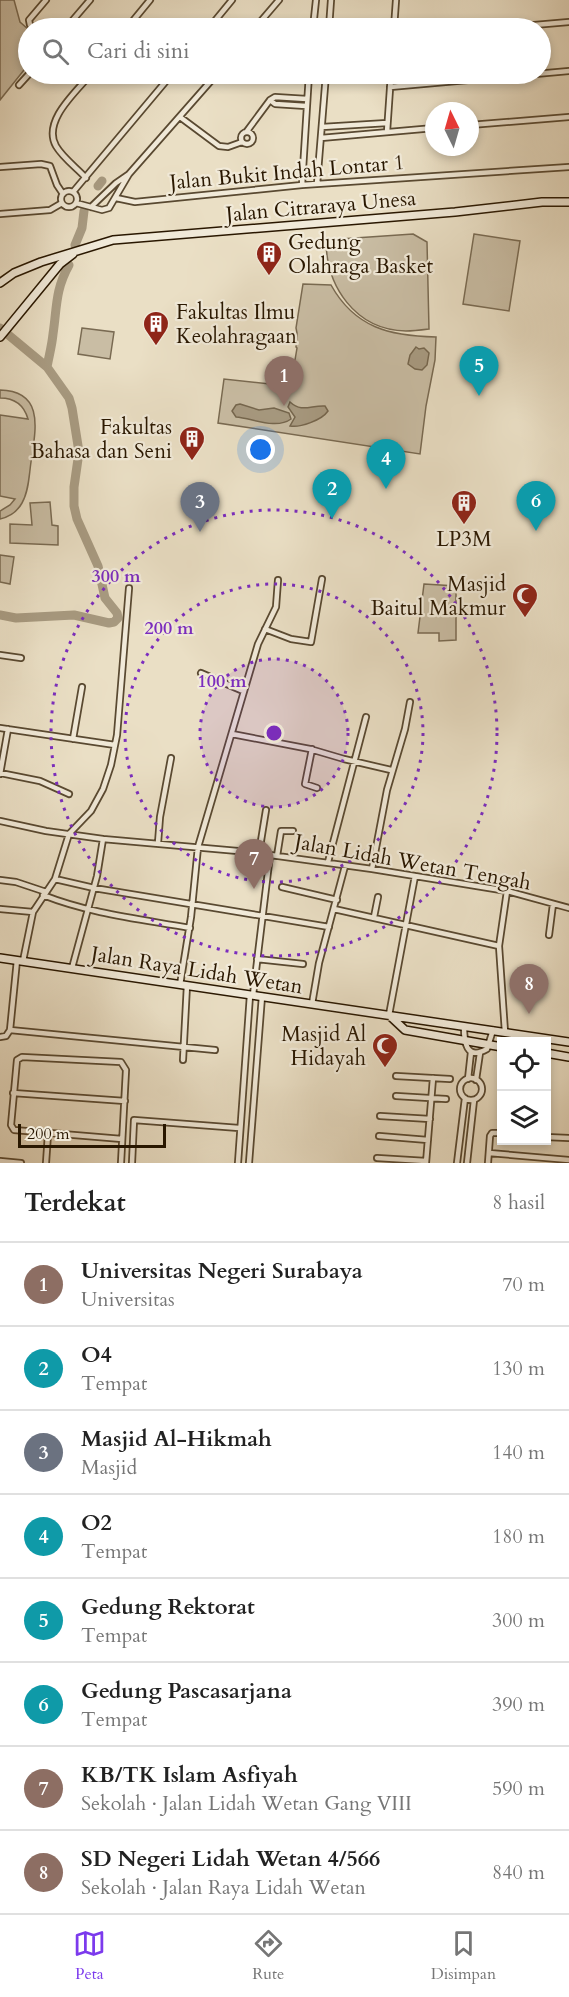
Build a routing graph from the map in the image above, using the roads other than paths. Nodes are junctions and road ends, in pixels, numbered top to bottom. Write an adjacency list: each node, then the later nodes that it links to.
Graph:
1 (46, 0): 9 (street)
2 (90, 0): 10 (street)
3 (150, 0): 11 (street)
4 (232, 0): 12 (street)
5 (279, 0): 13 (street)
6 (331, 0): 15 (street)
7 (396, 0): 16 (street)
8 (315, 1): 14 (street)
9 (31, 18)
10 (75, 18)
11 (135, 18)
12 (217, 18)
13 (264, 18)
14 (314, 18)
15 (330, 18)
16 (395, 18)
17 (569, 22): 18 (street)
18 (551, 24)
19 (569, 71): 20 (street)
20 (551, 73)
21 (83, 84): 45 (street)
22 (164, 84): 45 (street)
23 (208, 84): 32 (street)
24 (308, 84): 29 (street)
25 (325, 84): 36 (street)
26 (390, 84): 28 (street)
27 (424, 84): 28 (street)
28 (390, 87): 34 (street)
29 (307, 99): 30 (street); 31 (street)
30 (270, 100): 31 (street); 38 (street)
31 (306, 106): 47 (street)
32 (180, 117): 41 (street); 44 (street)
33 (569, 117): 35 (street)
34 (387, 123): 36 (street); 39 (street)
35 (479, 124)
36 (322, 127): 40 (street)
37 (425, 129): 39 (street)
38 (247, 131): 41 (street); 41 (street)
39 (387, 132): 40 (street)
40 (321, 138): 46 (street)
41 (242, 142)
42 (0, 167): 49 (street)
43 (569, 167): 46 (street, Jalan Bukit Indah Lontar 1)
44 (129, 174): 50 (street); 54 (street)
45 (86, 178): 48 (street)
46 (317, 184): 47 (street, Jalan Bukit Indah Lontar 1)
47 (302, 185): 50 (street, Jalan Bukit Indah Lontar 1)
48 (73, 192): 49 (street); 53 (street)
49 (63, 194): 52 (street)
50 (116, 198): 54 (street)
51 (569, 202): 56 (main road, Jalan Citraraya Unesa)
52 (62, 203): 53 (street); 55 (street)
53 (76, 203): 54 (street)
54 (91, 207)
55 (0, 214)
56 (77, 251): 57 (main road, Jalan Citraraya Unesa); 58 (main road)
57 (41, 262): 58 (main road); 59 (main road, Jalan Citraraya Unesa)
58 (51, 275): 60 (main road)
59 (0, 284)
60 (3, 334)
61 (322, 579): 64 (street)
62 (278, 580): 64 (street)
63 (129, 588): 76 (street)
64 (265, 629): 69 (street)
65 (0, 655): 66 (street)
66 (21, 658)
67 (201, 673): 69 (street)
68 (81, 687): 75 (street)
69 (243, 691): 74 (street)
70 (410, 702): 80 (street)
71 (366, 717): 79 (street)
72 (0, 728): 73 (street)
73 (8, 729): 75 (street); 81 (street)
74 (232, 734): 77 (street); 90 (street)
75 (73, 739): 76 (street)
76 (115, 745): 87 (street)
77 (312, 749): 79 (street); 82 (street)
78 (171, 758): 89 (street)
79 (354, 762): 80 (street); 94 (street)
80 (391, 770): 96 (street)
81 (0, 773): 83 (street)
82 (317, 788)
83 (69, 794)
84 (266, 810): 91 (street)
85 (0, 821): 87 (street, Jalan Lidah Wetan Tengah)
86 (293, 831): 93 (street)
87 (69, 834): 88 (street, Jalan Lidah Wetan Tengah); 98 (street)
88 (103, 839): 89 (street, Jalan Lidah Wetan Tengah); 101 (street)
89 (158, 843): 90 (street, Jalan Lidah Wetan Tengah)
90 (198, 846): 91 (street, Jalan Lidah Wetan Tengah); 106 (street)
91 (259, 853): 92 (street, Jalan Lidah Wetan Tengah)
92 (270, 855): 93 (street, Jalan Lidah Wetan Tengah); 113 (street)
93 (277, 856): 94 (street, Jalan Lidah Wetan Tengah)
94 (327, 862): 95 (street, Jalan Lidah Wetan Tengah)
95 (345, 866): 96 (street, Jalan Lidah Wetan Tengah); 105 (street)
96 (372, 869): 97 (street, Jalan Lidah Wetan Tengah)
97 (415, 876): 102 (street, Jalan Lidah Wetan Tengah); 115 (street)
98 (55, 879): 101 (street); 103 (street)
99 (0, 880): 103 (street)
100 (282, 887): 105 (street)
101 (94, 888): 106 (street); 111 (street)
102 (507, 891): 107 (street, Jalan Lidah Wetan Tengah); 119 (street)
103 (45, 894): 111 (street); 112 (street)
104 (378, 897): 114 (street)
105 (337, 900): 110 (street)
106 (192, 904): 113 (street); 116 (street)
107 (554, 904): 108 (street, Jalan Lidah Wetan Tengah); 118 (street)
108 (569, 908)
109 (0, 909): 112 (street)
110 (334, 909): 114 (street); 117 (street)
111 (87, 910): 116 (street); 124 (street)
112 (33, 912): 122 (street)
113 (262, 917): 117 (street); 121 (street)
114 (374, 917): 115 (street)
115 (407, 925): 119 (street); 131 (street)
116 (190, 927): 125 (street)
117 (329, 927): 128 (street)
118 (549, 935)
119 (499, 946): 135 (street)
120 (0, 958): 122 (main road, Jalan Raya Lidah Wetan)
121 (257, 959): 123 (street); 126 (street)
122 (20, 960): 124 (main road, Jalan Raya Lidah Wetan); 133 (street)
123 (303, 964)
124 (72, 968): 125 (main road, Jalan Raya Lidah Wetan)
125 (184, 985): 126 (main road, Jalan Raya Lidah Wetan); 140 (street)
126 (251, 995): 127 (main road, Jalan Raya Lidah Wetan); 129 (street)
127 (262, 996): 128 (main road, Jalan Raya Lidah Wetan); 130 (street)
128 (312, 1004): 131 (main road, Jalan Raya Lidah Wetan)
129 (249, 1012): 130 (street); 154 (street)
130 (260, 1013): 155 (street)
131 (388, 1015): 132 (main road, Jalan Raya Lidah Wetan); 137 (main road, Jalan Raya Lidah Wetan)
132 (464, 1025): 134 (main road, Jalan Raya Lidah Wetan); 137 (street)
133 (9, 1030): 136 (street); 140 (street)
134 (493, 1030): 135 (main road, Jalan Raya Lidah Wetan); 139 (street)
135 (505, 1032): 138 (main road, Jalan Raya Lidah Wetan)
136 (0, 1037)
137 (464, 1040): 139 (main road, Jalan Raya Lidah Wetan); 143 (street)
138 (569, 1042)
139 (489, 1045): 141 (main road, Jalan Raya Lidah Wetan); 144 (street)
140 (184, 1046): 142 (street); 147 (street)
141 (497, 1046)
142 (216, 1050)
143 (471, 1052): 144 (street); 151 (street)
144 (480, 1053): 152 (street)
145 (551, 1054): 146 (main road)
146 (569, 1057)
147 (183, 1060)
148 (396, 1076): 149 (street)
149 (433, 1078): 150 (street); 157 (street)
150 (450, 1079)
151 (468, 1079): 152 (street); 158 (street)
152 (476, 1080): 160 (street)
153 (13, 1093): 161 (street); 161 (street); 168 (street)
154 (242, 1095): 155 (street); 162 (street)
155 (254, 1095): 163 (street)
156 (396, 1096): 157 (street)
157 (431, 1098): 159 (street); 165 (street)
158 (465, 1098): 160 (street); 185 (street)
159 (446, 1099)
160 (474, 1100): 186 (street)
161 (125, 1101): 172 (street)
162 (241, 1104): 163 (street); 166 (street)
163 (253, 1105): 184 (street)
164 (380, 1116): 165 (street)
165 (429, 1119): 173 (street)
166 (240, 1128): 182 (street); 183 (street)
167 (497, 1133): 174 (street)
168 (48, 1134): 172 (street); 180 (street)
169 (379, 1137): 173 (street)
170 (551, 1137): 171 (street)
171 (569, 1138)
172 (122, 1139): 181 (street)
173 (428, 1140): 178 (street)
174 (489, 1153): 176 (street); 187 (street)
175 (377, 1158): 178 (street)
176 (569, 1160)
177 (0, 1161): 179 (street)
178 (426, 1162)
179 (21, 1163)
180 (46, 1163)
181 (121, 1163)
182 (132, 1163)
183 (238, 1163)
184 (249, 1163)
185 (457, 1163)
186 (467, 1163)
187 (488, 1163)

